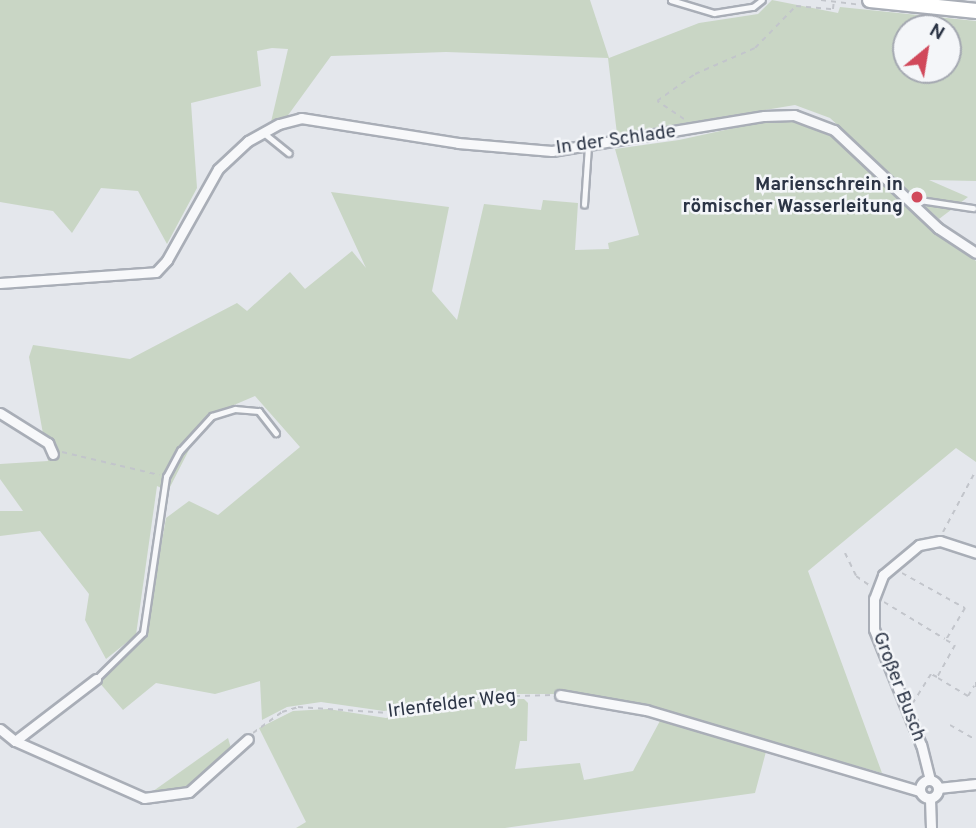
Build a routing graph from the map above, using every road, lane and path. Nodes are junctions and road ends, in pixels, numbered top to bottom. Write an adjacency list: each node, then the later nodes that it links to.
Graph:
1 (671, 0): 2 (lane)
2 (762, 0)
3 (834, 0): 6 (path)
4 (870, 0): 5 (main road)
5 (976, 11)
6 (682, 132): 8 (street, In der Schlade); 10 (street, In der Schlade)
7 (263, 133): 8 (street, In der Schlade); 9 (lane); 14 (street, In der Schlade)
8 (588, 146): 11 (lane)
9 (289, 153)
10 (906, 198): 12 (lane); 13 (street, In der Schlade)
11 (584, 205)
12 (973, 208)
13 (976, 253)
14 (0, 283)
15 (0, 413): 17 (street)
16 (276, 433): 19 (lane)
17 (53, 454): 19 (path)
18 (975, 472): 20 (path)
19 (166, 477): 27 (lane)
20 (940, 541): 22 (street); 23 (street)
21 (845, 553): 24 (path)
22 (976, 554)
23 (892, 567): 24 (street); 25 (path)
24 (876, 594): 25 (path); 31 (street, Großer Busch)
25 (946, 640): 26 (path)
26 (937, 677): 29 (path); 31 (path)
27 (96, 678): 36 (street)
28 (976, 682): 29 (path)
29 (975, 687)
30 (560, 695): 34 (path, Irlenfelder Weg); 40 (street)
31 (908, 710): 37 (street, Großer Busch)
32 (950, 725): 35 (path)
33 (0, 729): 36 (street)
34 (248, 739): 36 (street)
35 (976, 740)
36 (15, 741)
37 (930, 780): 39 (street); 40 (street)
38 (976, 784): 39 (street)
39 (938, 788): 41 (street)
40 (919, 791): 41 (street)
41 (930, 799): 42 (street)
42 (931, 828)

